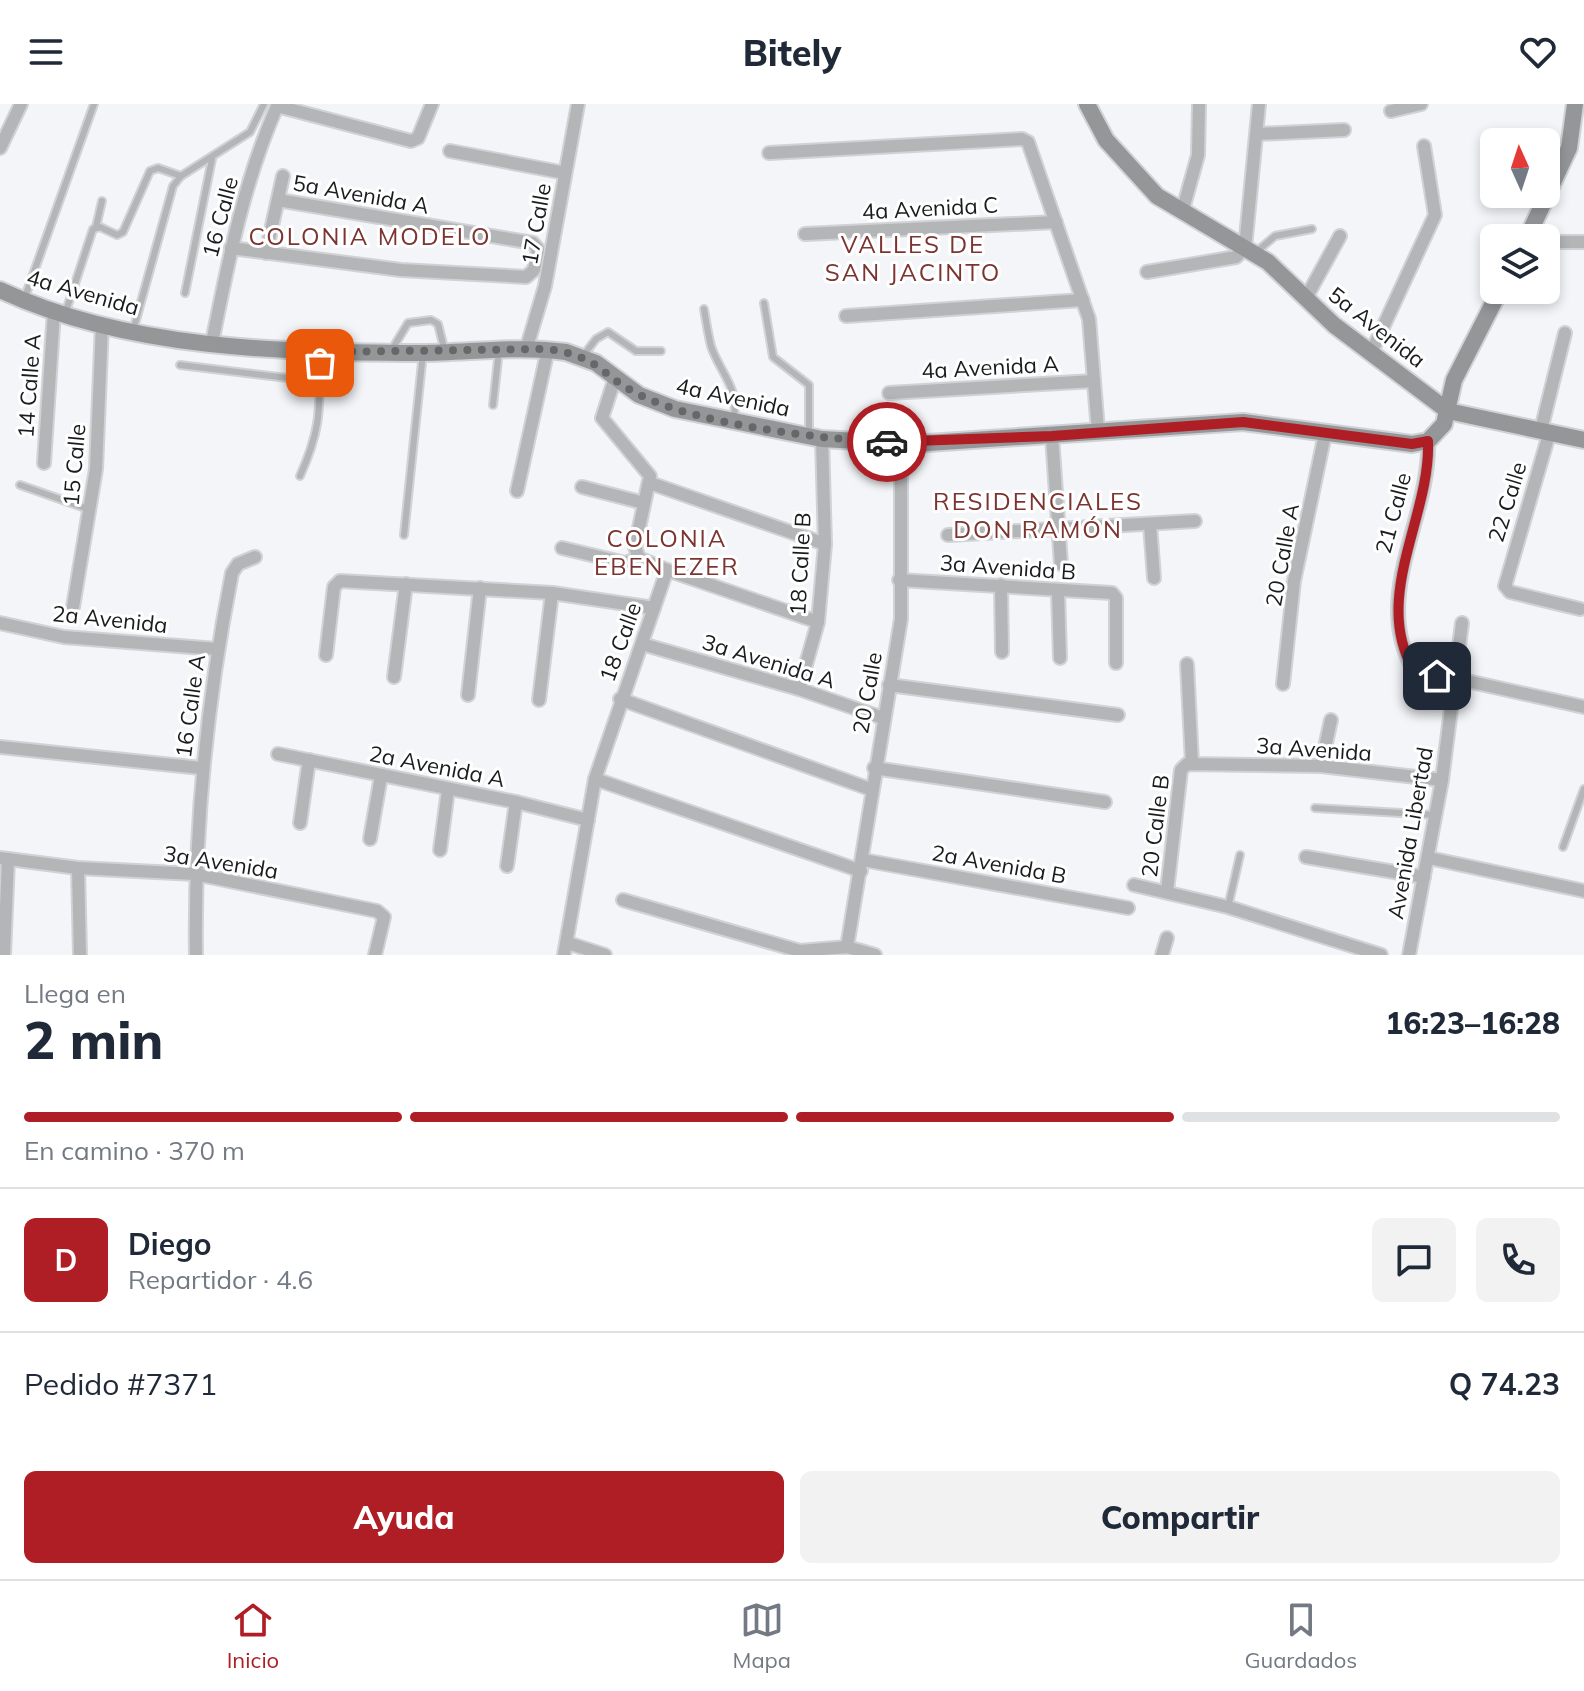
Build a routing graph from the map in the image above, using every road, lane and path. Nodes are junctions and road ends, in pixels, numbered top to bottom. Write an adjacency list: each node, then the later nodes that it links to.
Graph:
1 (21, 104): 13 (street)
2 (94, 104): 42 (lane)
3 (432, 104): 10 (street)
4 (578, 104): 21 (street, 17 Calle)
5 (1087, 104): 26 (street, 5a Avenida)
6 (1199, 104): 26 (street)
7 (1259, 104): 14 (street)
8 (1421, 104): 11 (street)
9 (1575, 104): 16 (street)
10 (273, 105): 20 (lane); 35 (street, 16 Calle)
11 (1391, 111)
12 (1344, 130): 14 (street)
13 (3, 131): 17 (street)
14 (1257, 134): 36 (street)
15 (1424, 146): 57 (street)
16 (1576, 146): 28 (street)
17 (0, 148)
18 (450, 151): 21 (street)
19 (769, 153): 27 (street)
20 (212, 159): 22 (lane); 40 (lane)
21 (565, 173): 55 (street, 17 Calle)
22 (181, 176): 29 (lane); 50 (lane)
23 (283, 176): 24 (street)
24 (278, 200): 37 (street); 37 (street, 5a Avenida A)
25 (102, 201): 29 (lane)
26 (1183, 209): 36 (street, 5a Avenida)
27 (1056, 222): 31 (street, 4a Avenida C); 43 (street)
28 (1534, 224)
29 (96, 227): 47 (lane)
30 (1312, 229): 36 (lane)
31 (805, 234)
32 (1340, 236): 41 (street)
33 (1560, 242): 34 (street)
34 (1584, 242)
35 (231, 248): 37 (street); 52 (street, 16 Calle)
36 (1250, 250): 38 (street); 41 (street, 5a Avenida)
37 (266, 253)
38 (1147, 272)
39 (0, 290): 42 (street, 4a Avenida)
40 (185, 293)
41 (1306, 298): 57 (street, 5a Avenida)
42 (24, 300): 47 (street, 4a Avenida)
43 (1083, 300): 48 (street); 65 (street)
44 (764, 303): 75 (lane)
45 (1493, 304): 69 (street, 21 Calle)
46 (704, 309): 70 (lane)
47 (60, 313): 49 (street, 4a Avenida); 79 (street, 14 Calle A)
48 (846, 316)
49 (102, 324): 50 (street, 4a Avenida); 86 (street, 15 Calle)
50 (133, 331): 52 (street, 4a Avenida)
51 (1565, 333): 71 (street, 22 Calle)
52 (212, 343): 58 (street, 4a Avenida)
53 (548, 349): 55 (street, 4a Avenida); 62 (street, 4a Avenida); 84 (street)
54 (499, 350): 55 (street, 4a Avenida); 60 (street, 4a Avenida); 68 (lane)
55 (526, 350)
56 (661, 351): 62 (lane)
57 (1372, 351): 69 (street, 5a Avenida)
58 (320, 352): 59 (street, 4a Avenida); 66 (lane)
59 (390, 352): 60 (lane); 61 (street, 4a Avenida)
60 (445, 352): 61 (street, 4a Avenida)
61 (423, 353): 90 (lane)
62 (583, 356): 64 (street, 4a Avenida)
63 (180, 365): 66 (lane)
64 (615, 378): 70 (street, 4a Avenida); 81 (street)
65 (1094, 381): 67 (street, 4a Avenida A); 72 (street)
66 (321, 382): 80 (lane)
67 (889, 393)
68 (493, 405)
69 (1448, 411): 71 (street, 5a Avenida); 77 (street, 21 Calle)
70 (733, 421): 75 (street, 4a Avenida)
71 (1545, 430): 76 (street, 5a Avenida); 107 (street, 22 Calle)
72 (1098, 431): 73 (street, 4a Avenida); 74 (street, 4a Avenida)
73 (1325, 434): 77 (street, 4a Avenida); 120 (street, 20 Calle A)
74 (1052, 436): 78 (street, 4a Avenida); 89 (street)
75 (815, 437): 78 (street, 4a Avenida); 92 (street, 18 Calle B)
76 (1584, 440)
77 (1428, 441): 119 (street, 21 Calle)
78 (901, 443): 99 (street, 20 Calle)
79 (44, 463)
80 (300, 476)
81 (650, 483): 85 (street); 92 (street)
82 (20, 485): 86 (lane)
83 (582, 487): 85 (street)
84 (517, 491)
85 (644, 503): 95 (street)
86 (91, 510): 105 (street, 15 Calle)
87 (1195, 521): 88 (street)
88 (1150, 524): 89 (street); 98 (street)
89 (1059, 530): 91 (street); 96 (street)
90 (404, 535)
91 (948, 535)
92 (825, 544): 108 (street, 18 Calle B)
93 (562, 548): 95 (street)
94 (255, 557): 112 (street, 16 Calle A)
95 (639, 558): 97 (street)
96 (1061, 564)
97 (667, 570): 106 (street, 18 Calle); 108 (street)
98 (1154, 578)
99 (899, 580): 101 (street, 3a Avenida B); 121 (street, 20 Calle)
100 (406, 584): 102 (street); 114 (street); 118 (street)
101 (1001, 585): 103 (street, 3a Avenida B); 113 (street)
102 (480, 588): 104 (street); 123 (street)
103 (1058, 592): 115 (street); 116 (street, 3a Avenida B)
104 (552, 593): 106 (street); 125 (street)
105 (73, 607)
106 (654, 608): 111 (street, 18 Calle)
107 (1580, 609)
108 (818, 622): 122 (street, 18 Calle B)
109 (0, 623): 112 (street, 2a Avenida)
110 (1462, 623): 119 (street, Avenida Libertad)
111 (642, 644): 122 (street, 3a Avenida A); 124 (street, 18 Calle)
112 (217, 649): 135 (street, 16 Calle A)
113 (1002, 652)
114 (326, 655)
115 (1060, 658)
116 (1116, 663)
117 (1187, 664): 133 (street, 20 Calle B)
118 (394, 677)
119 (1454, 680): 126 (street); 139 (street, Avenida Libertad)
120 (1283, 684)
121 (889, 685): 127 (street); 128 (street, 20 Calle)
122 (799, 689): 128 (street, 3a Avenida A)
123 (468, 695)
124 (620, 699): 138 (street, 18 Calle); 140 (street)
125 (539, 700)
126 (1584, 707)
127 (1118, 715)
128 (883, 718): 136 (street, 20 Calle)
129 (1331, 720): 134 (street)
130 (0, 747): 135 (street)
131 (278, 754): 132 (street, 2a Avenida A)
132 (309, 760): 137 (street, 2a Avenida A); 148 (street)
133 (1188, 765): 134 (street, 3a Avenida); 162 (street, 20 Calle B)
134 (1321, 766): 139 (street, 3a Avenida)
135 (201, 768): 159 (street, 16 Calle A)
136 (874, 768): 140 (street, 20 Calle); 144 (street)
137 (381, 776): 142 (street, 2a Avenida A); 149 (street)
138 (595, 779): 147 (street, 18 Calle); 156 (street, 2a Avenida B)
139 (1442, 780): 146 (street, Avenida Libertad)
140 (870, 789): 156 (street, 20 Calle)
141 (1584, 789): 150 (lane)
142 (448, 790): 143 (street, 2a Avenida A); 151 (street)
143 (516, 802): 147 (street, 2a Avenida A); 157 (street)
144 (1105, 802)
145 (1315, 808): 146 (lane)
146 (1435, 815): 155 (street, Avenida Libertad)
147 (588, 820): 169 (street, 18 Calle)
148 (300, 823)
149 (370, 839)
150 (1563, 847)
151 (440, 850)
152 (1240, 855): 165 (lane)
153 (1306, 857): 160 (street)
154 (4, 858): 158 (street, 3a Avenida); 170 (street)
155 (1429, 858): 160 (street, Avenida Libertad); 163 (street)
156 (862, 865): 166 (street, 2a Avenida B); 168 (street, 20 Calle)
157 (507, 866)
158 (78, 868): 159 (street, 3a Avenida); 171 (street)
159 (195, 874): 172 (street); 173 (street, 3a Avenida)
160 (1424, 877): 178 (street, Avenida Libertad)
161 (1134, 885): 162 (street)
162 (1167, 891): 165 (street)
163 (1584, 891)
164 (623, 900): 168 (street)
165 (1228, 907): 177 (street)
166 (1128, 908)
167 (1167, 938): 176 (street)
168 (847, 947): 175 (street)
169 (566, 949): 174 (street)
170 (4, 955)
171 (80, 955)
172 (196, 955)
173 (375, 955)
174 (605, 955)
175 (875, 955)
176 (1162, 955)
177 (1381, 955)
178 (1409, 955)

